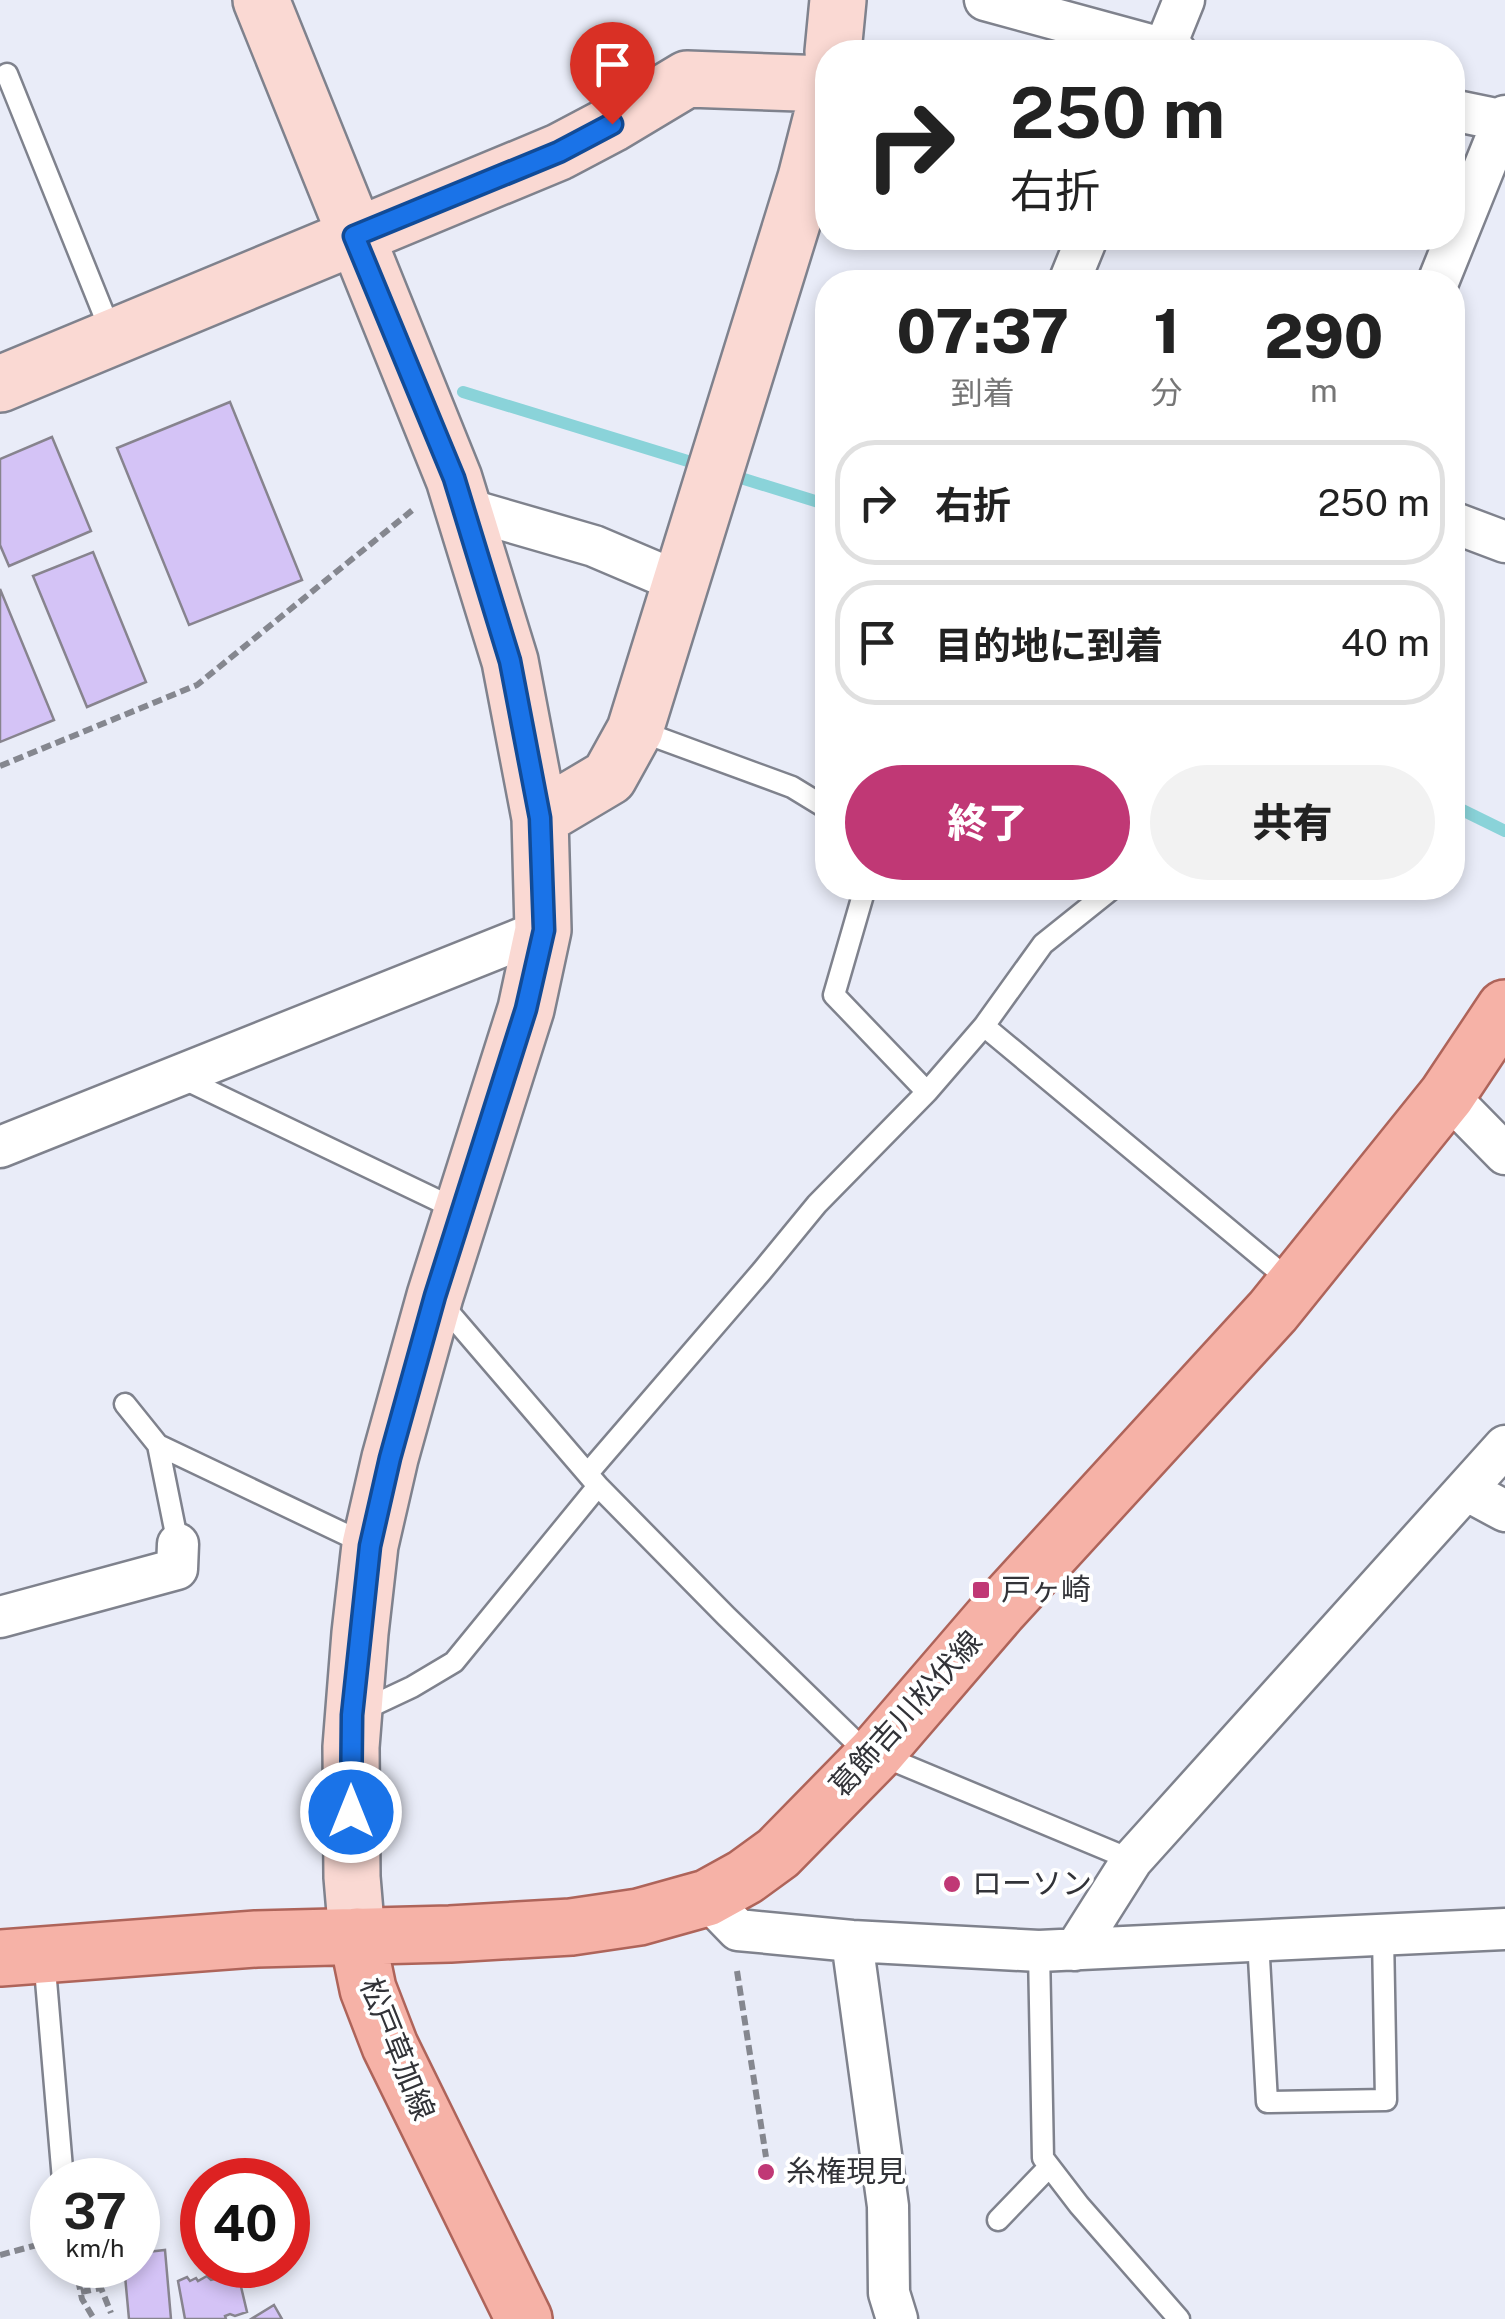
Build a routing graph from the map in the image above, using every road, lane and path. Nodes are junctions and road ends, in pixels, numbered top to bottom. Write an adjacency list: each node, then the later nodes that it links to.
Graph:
1 (261, 0): 14 (street)
2 (838, 0): 5 (street)
3 (985, 0): 6 (street)
4 (1184, 0): 7 (street)
5 (834, 40)
6 (1126, 40)
7 (1172, 40)
8 (7, 74): 15 (lane)
9 (815, 83): 14 (street)
10 (1465, 112): 11 (street)
11 (1504, 119): 13 (street)
12 (815, 142): 20 (street)
13 (1465, 215)
14 (354, 236): 15 (street); 17 (street)
15 (114, 338): 16 (street)
16 (0, 384)
17 (458, 493): 20 (street); 22 (path); 24 (street)
18 (1465, 527): 19 (street)
19 (1505, 542)
20 (681, 582): 21 (street)
21 (635, 730): 23 (lane); 24 (street)
22 (0, 766)
23 (815, 801)
24 (540, 818): 27 (street)
25 (862, 900): 31 (lane)
26 (1099, 900): 29 (lane)
27 (544, 930): 30 (street); 35 (street)
28 (1505, 1008): 32 (main road, 葛飾吉川松伏線)
29 (984, 1026): 31 (lane); 36 (lane)
30 (178, 1076): 33 (street); 35 (lane)
31 (927, 1092): 41 (lane)
32 (1446, 1095): 34 (street); 36 (main road, 葛飾吉川松伏線)
33 (0, 1147)
34 (1505, 1154)
35 (462, 1212): 37 (street)
36 (1294, 1284): 48 (main road, 葛飾吉川松伏線)
37 (435, 1296): 41 (lane); 45 (street)
38 (125, 1404): 39 (lane)
39 (158, 1445): 44 (lane); 45 (lane)
40 (1505, 1446): 42 (street)
41 (593, 1480): 47 (lane); 48 (lane)
42 (1466, 1490): 43 (street); 49 (street)
43 (1505, 1511)
44 (178, 1544): 46 (street)
45 (370, 1546): 47 (street)
46 (0, 1617)
47 (352, 1715): 53 (street)
48 (874, 1756): 49 (lane); 50 (main road, 葛飾吉川松伏線)
49 (1132, 1860): 56 (street)
50 (718, 1909): 53 (main road, 葛飾吉川松伏線); 55 (street); 58 (path)
51 (1505, 1929): 52 (street)
52 (1383, 1935): 54 (street); 54 (lane)
53 (357, 1936): 57 (main road); 68 (main road, 松戸草加線)
54 (1258, 1940): 56 (street)
55 (852, 1941): 56 (street); 69 (street)
56 (1057, 1951): 60 (lane)
57 (22, 1957): 59 (lane)
58 (766, 2157)
59 (59, 2158)
60 (1049, 2167): 61 (lane); 70 (lane)
61 (998, 2220)
62 (30, 2247): 63 (path)
63 (0, 2256)
64 (80, 2288): 65 (path)
65 (81, 2292): 66 (path); 67 (path)
66 (111, 2313)
67 (94, 2319)
68 (524, 2319)
69 (897, 2319)
70 (1180, 2319)

